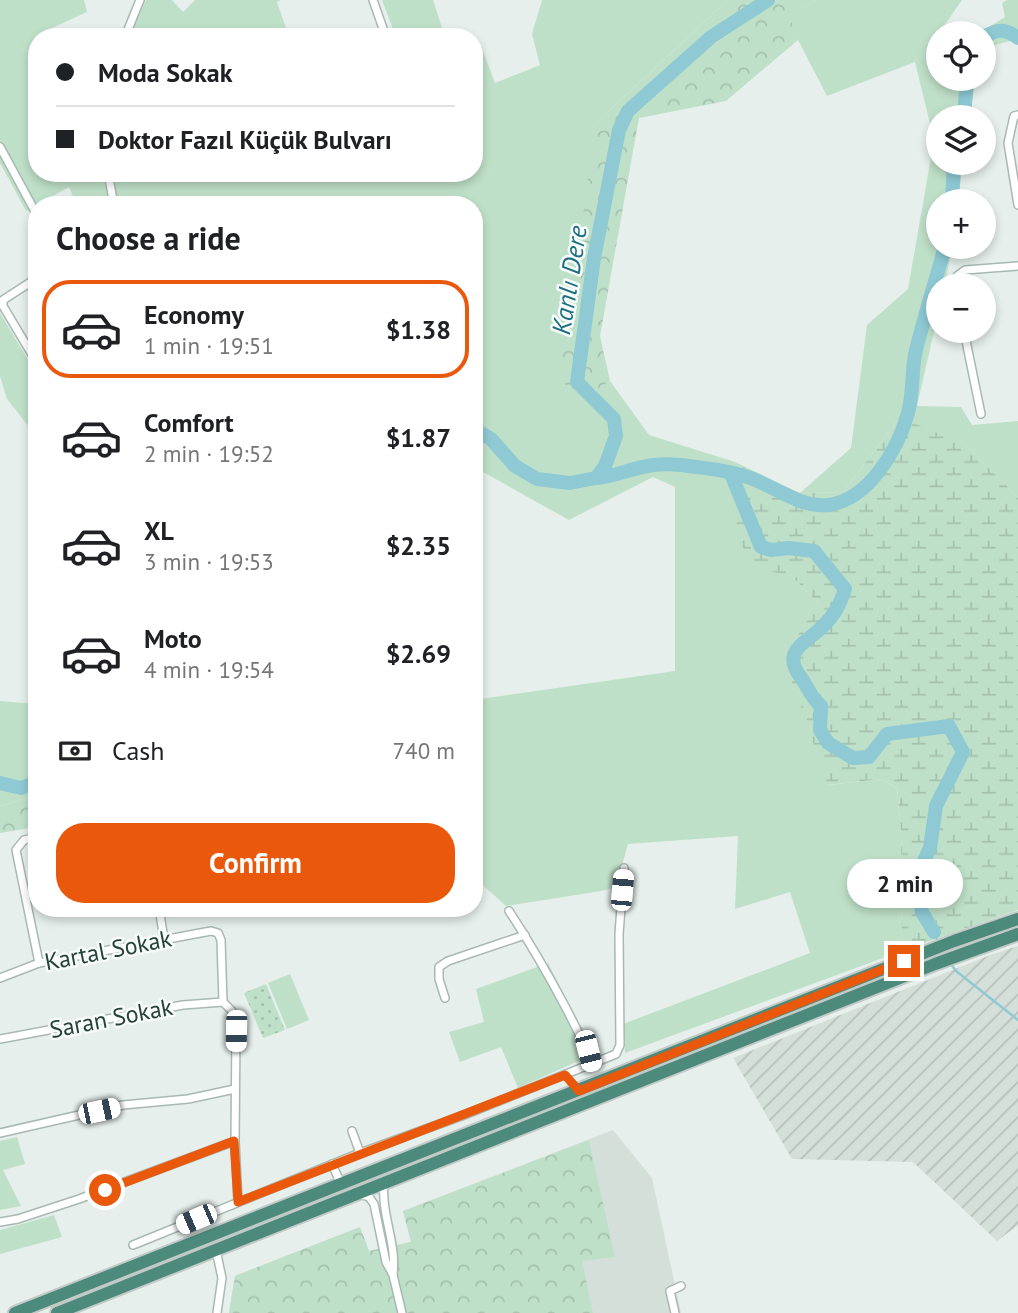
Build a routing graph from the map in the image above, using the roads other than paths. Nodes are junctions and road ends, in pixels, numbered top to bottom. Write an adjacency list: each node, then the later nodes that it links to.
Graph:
1 (141, 0): 3 (street)
2 (373, 0): 4 (street)
3 (129, 28)
4 (383, 28)
5 (1018, 115): 8 (street)
6 (0, 147): 7 (street)
7 (28, 198)
8 (1018, 205)
9 (1018, 266): 10 (street)
10 (961, 273)
11 (28, 284): 13 (street)
12 (966, 343): 14 (street)
13 (28, 349)
14 (981, 414)
15 (28, 839): 17 (street)
16 (624, 868): 31 (street)
17 (26, 900): 18 (street)
18 (28, 910)
19 (509, 911): 24 (street)
20 (30, 917): 26 (street)
21 (160, 917): 25 (street)
22 (1018, 919): 34 (highway)
23 (1018, 934): 40 (highway)
24 (525, 935): 28 (street); 31 (street)
25 (164, 939): 26 (street, Kartal Sokak); 29 (street, Kartal Sokak)
26 (39, 963): 27 (street, Kartal Sokak)
27 (0, 978)
28 (446, 998)
29 (223, 1002): 30 (street, Saran Sokak); 33 (street)
30 (0, 1039)
31 (591, 1065): 32 (street)
32 (565, 1075): 34 (street); 38 (street)
33 (236, 1089): 36 (street); 37 (street)
34 (579, 1091): 41 (highway)
35 (352, 1131): 38 (street)
36 (0, 1133)
37 (234, 1141): 43 (street); 44 (street)
38 (360, 1153): 39 (street)
39 (332, 1164): 41 (street); 43 (street)
40 (384, 1184): 42 (highway); 47 (street)
41 (341, 1185): 49 (highway)
42 (359, 1194): 46 (highway); 47 (street)
43 (238, 1202): 45 (street)
44 (0, 1222)
45 (133, 1245)
46 (216, 1250): 50 (highway); 51 (street)
47 (393, 1275): 52 (street)
48 (681, 1286): 53 (street)
49 (15, 1313)
50 (57, 1313)
51 (217, 1313)
52 (402, 1313)
53 (675, 1313)

